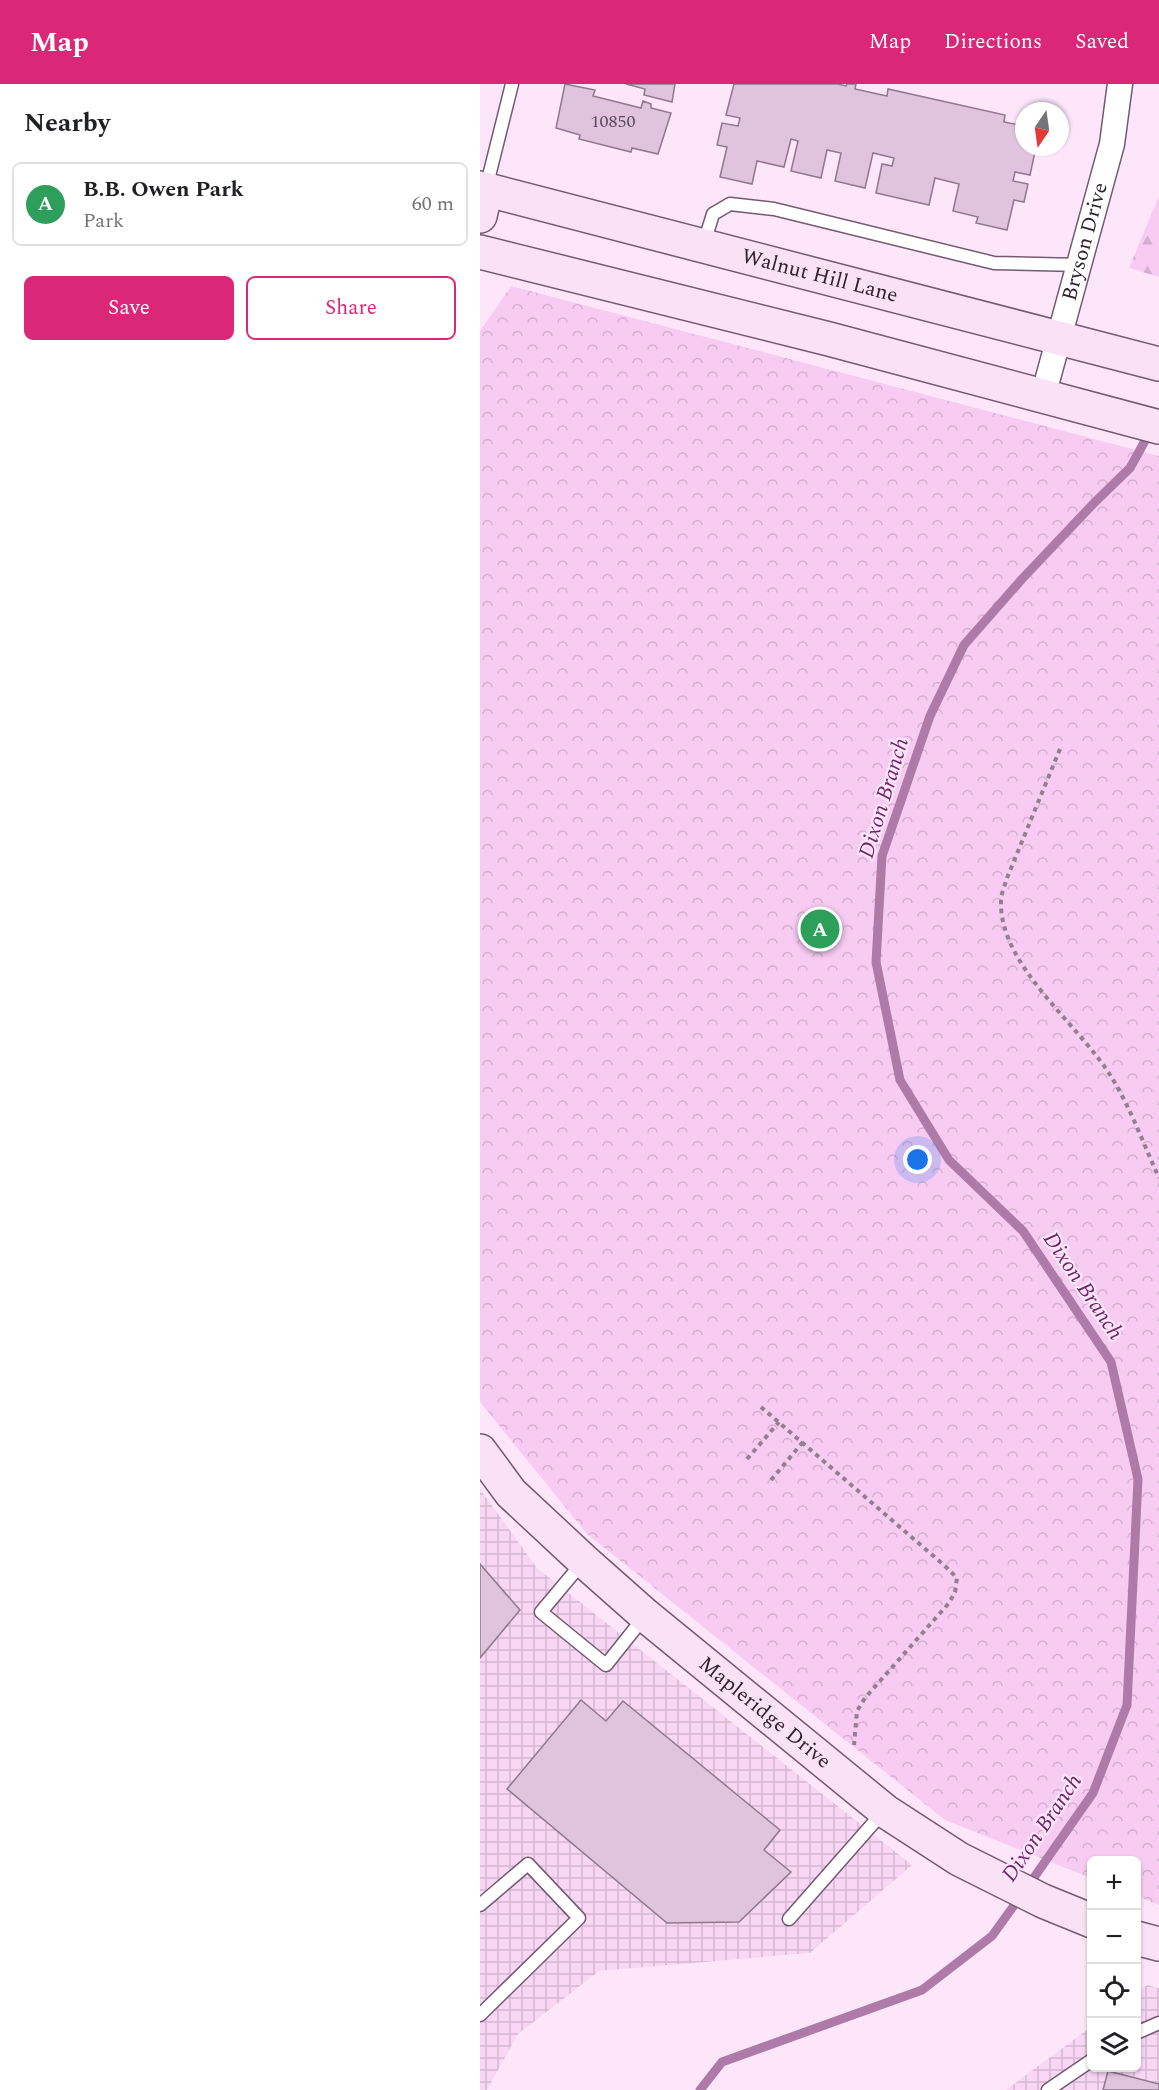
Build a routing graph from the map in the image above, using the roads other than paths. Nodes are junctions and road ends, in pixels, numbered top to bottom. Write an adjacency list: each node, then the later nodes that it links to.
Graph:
1 (512, 84): 3 (lane)
2 (1120, 84): 6 (street, Bryson Drive)
3 (482, 198): 4 (main road, Walnut Hill Lane)
4 (703, 246): 6 (lane); 7 (main road, Walnut Hill Lane)
5 (480, 252): 9 (main road)
6 (1080, 265): 7 (street, Bryson Drive)
7 (1059, 337): 8 (main road, Walnut Hill Lane); 9 (street, Bryson Drive)
8 (1159, 364)
9 (1043, 396): 10 (main road)
10 (1159, 427)
11 (480, 1451): 12 (main road, Mapleridge Drive)
12 (584, 1561): 13 (main road, Mapleridge Drive); 13 (lane)
13 (645, 1615): 14 (main road, Mapleridge Drive)
14 (885, 1810): 16 (lane); 17 (main road, Mapleridge Drive)
15 (480, 1905): 20 (lane)
16 (789, 1919)
17 (1087, 1920)
18 (1141, 1939): 19 (main road)
19 (1159, 1944)
20 (480, 2015)
21 (1159, 2023): 22 (lane)
22 (1141, 2031)
23 (1087, 2063): 24 (lane)
24 (1048, 2090)

